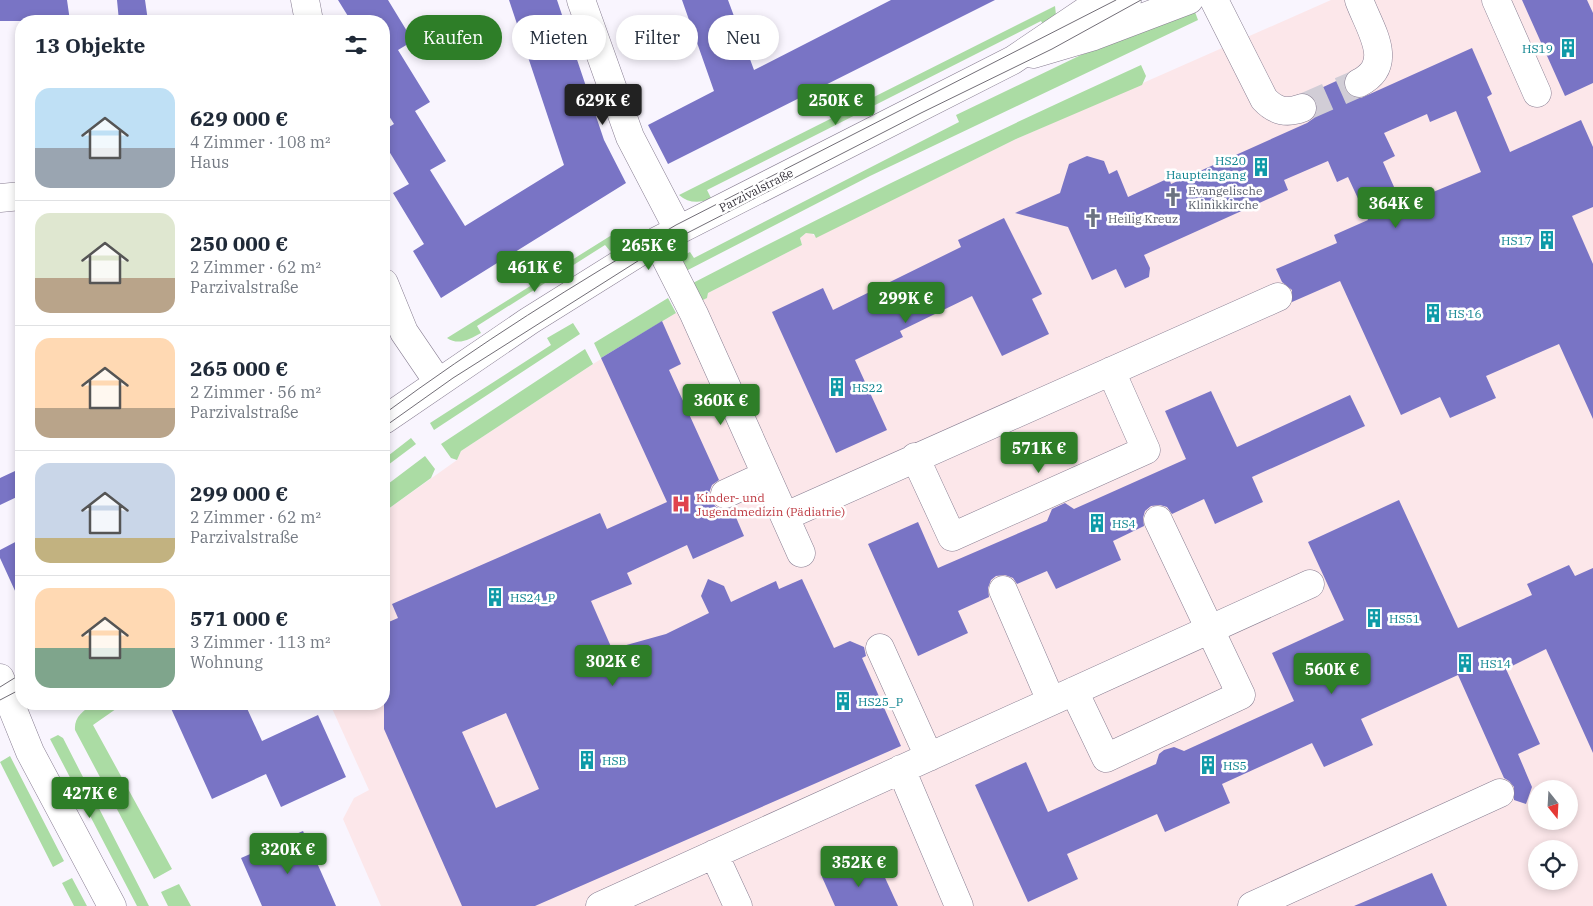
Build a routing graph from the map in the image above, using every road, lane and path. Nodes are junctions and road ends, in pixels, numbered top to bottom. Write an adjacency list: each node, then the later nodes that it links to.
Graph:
1 (305, 0): 9 (street)
2 (581, 0): 16 (street)
3 (1102, 0): 10 (street, Parzivalstraße)
4 (1127, 0): 10 (street)
5 (1189, 0): 10 (street, Parzivalstraße)
6 (1214, 0): 13 (street)
7 (1359, 0): 11 (street)
8 (1496, 0): 12 (street)
9 (308, 15)
10 (1082, 18): 16 (street, Parzivalstraße)
11 (1358, 83)
12 (1537, 93)
13 (1302, 108)
14 (15, 197): 15 (street)
15 (0, 198)
16 (668, 235): 20 (street, Parzivalstraße); 23 (street)
17 (1278, 297): 19 (street)
18 (390, 298): 20 (street)
19 (1111, 371): 22 (street); 22 (street)
20 (438, 382): 21 (street, Parzivalstraße)
21 (390, 416)
22 (916, 457): 25 (street)
23 (766, 475): 24 (street); 25 (street)
24 (725, 494)
25 (786, 516): 27 (street)
26 (1158, 520): 30 (street)
27 (801, 553)
28 (1310, 584): 30 (street)
29 (1003, 590): 33 (street)
30 (1211, 629): 33 (street); 33 (street)
31 (880, 648): 36 (street)
32 (7, 687): 35 (street)
33 (1063, 696): 36 (street)
34 (15, 710): 40 (street)
35 (15, 710)
36 (929, 757): 37 (street)
37 (901, 769): 39 (street); 43 (street)
38 (1500, 793): 44 (street)
39 (714, 854): 41 (street); 42 (street)
40 (112, 906)
41 (600, 906)
42 (738, 906)
43 (959, 906)
44 (1252, 906)

